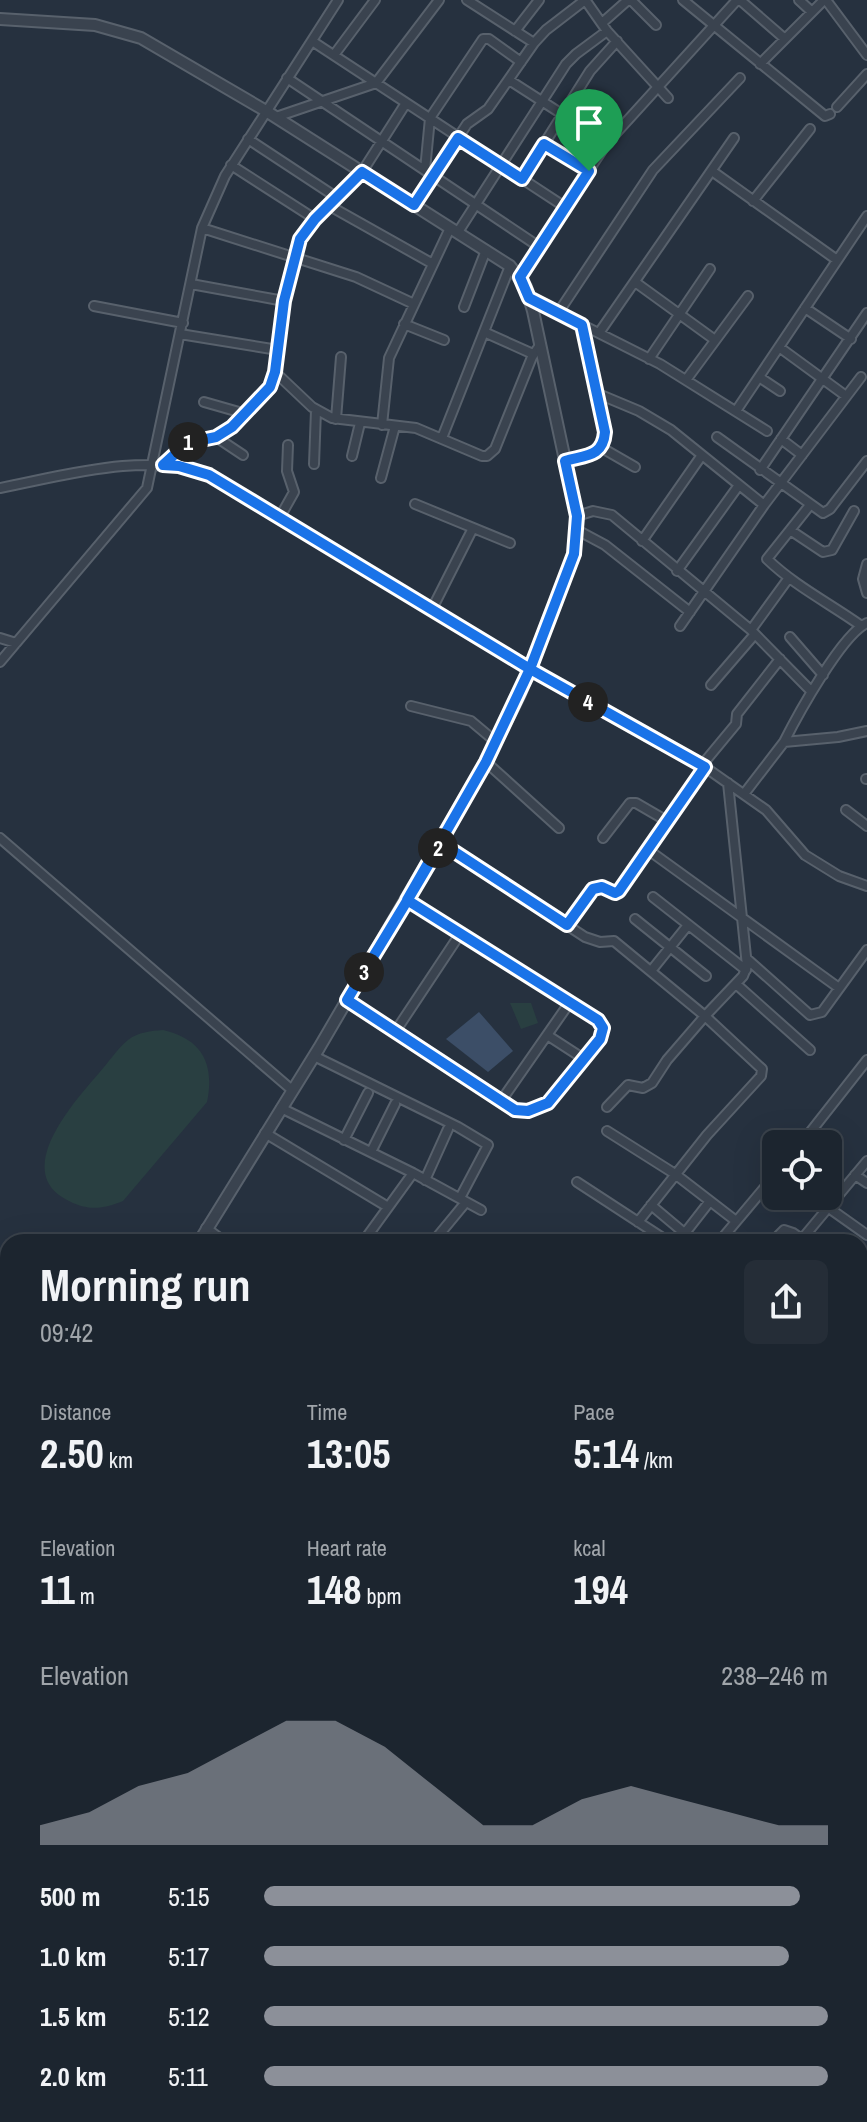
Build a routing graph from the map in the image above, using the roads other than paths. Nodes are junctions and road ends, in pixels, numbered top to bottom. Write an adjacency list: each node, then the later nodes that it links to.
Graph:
1 (338, 0): 20 (street)
2 (375, 0): 23 (street)
3 (439, 0): 31 (street)
4 (467, 0): 12 (street)
5 (539, 0): 18 (street)
6 (586, 0): 17 (street); 22 (street)
7 (629, 0): 15 (street); 17 (street)
8 (683, 0): 16 (street)
9 (739, 0): 16 (street); 19 (street)
10 (799, 0): 13 (street)
11 (825, 0): 13 (street); 24 (street)
12 (481, 4): 18 (street)
13 (812, 12): 19 (street)
14 (0, 19): 37 (street)
15 (656, 25)
16 (714, 26): 26 (street); 32 (street)
17 (604, 27): 21 (street); 34 (street)
18 (515, 31): 22 (street)
19 (785, 39): 26 (street)
20 (312, 41): 23 (street); 28 (street)
21 (617, 41): 32 (street); 38 (street)
22 (534, 43): 25 (street)
23 (334, 55): 31 (street)
24 (867, 55)
25 (521, 62): 30 (street); 40 (street)
26 (760, 64): 27 (street)
27 (867, 74)
28 (287, 78): 35 (street); 37 (street)
29 (740, 78): 82 (street)
30 (509, 80): 34 (street); 42 (street)
31 (376, 83): 35 (street); 36 (street)
32 (657, 86): 33 (street); 46 (street)
33 (668, 98)
34 (542, 100): 38 (street); 49 (street)
35 (323, 101): 39 (street); 45 (street)
36 (406, 103): 40 (street); 45 (street)
37 (266, 111): 39 (street); 44 (street)
38 (563, 114): 46 (street); 47 (street)
39 (276, 117): 52 (street)
40 (430, 118): 42 (street); 53 (street)
41 (810, 129): 56 (street)
42 (458, 138): 49 (street); 53 (street)
43 (734, 138): 51 (street)
44 (248, 139): 48 (street); 55 (street)
45 (382, 141): 52 (street); 53 (street)
46 (607, 143): 50 (street)
47 (544, 144): 50 (street); 54 (street)
48 (231, 165): 62 (street); 63 (street)
49 (500, 165): 54 (street); 57 (street)
50 (589, 171): 60 (street)
51 (712, 171): 56 (street); 73 (street)
52 (362, 172): 55 (street); 59 (street)
53 (429, 172): 57 (street); 59 (street)
54 (522, 179): 60 (street)
55 (336, 197): 58 (street)
56 (753, 201): 68 (street)
57 (475, 204): 64 (street); 65 (street)
58 (328, 205): 62 (street); 69 (street)
59 (414, 205): 64 (street)
60 (565, 207): 65 (street)
61 (867, 216): 68 (street)
62 (315, 219): 67 (street)
63 (202, 228): 67 (street); 74 (street)
64 (454, 230): 66 (street); 69 (street)
65 (538, 246): 72 (street)
66 (486, 250): 70 (street); 80 (street)
67 (294, 257): 77 (street); 78 (street)
68 (837, 260): 81 (street)
69 (433, 264): 78 (street)
70 (510, 266): 72 (street); 88 (street)
71 (710, 269): 84 (street)
72 (520, 277): 76 (street)
73 (635, 282): 84 (street); 89 (street)
74 (191, 284): 77 (street); 85 (street)
75 (748, 296): 93 (street)
76 (529, 298): 82 (street); 95 (street)
77 (284, 301): 96 (street)
78 (414, 304): 86 (street)
79 (94, 306): 85 (street)
80 (464, 307)
81 (805, 308): 91 (street); 94 (street)
82 (558, 313): 87 (street)
83 (867, 313): 91 (street)
84 (679, 314): 93 (street); 98 (street)
85 (183, 323): 90 (street)
86 (404, 324): 92 (street); 113 (street)
87 (582, 325): 89 (street); 105 (street)
88 (484, 332): 95 (street); 118 (street)
89 (599, 333): 98 (street)
90 (180, 334): 96 (street); 129 (street)
91 (851, 339): 102 (street)
92 (444, 340)
93 (715, 340): 103 (street)
94 (779, 347): 100 (street); 102 (street)
95 (537, 349): 118 (street); 126 (street)
96 (278, 350): 99 (street)
97 (341, 357): 111 (street)
98 (649, 359): 103 (street)
99 (275, 372): 108 (street); 110 (street)
100 (759, 377): 104 (street); 109 (street)
101 (861, 377): 106 (street)
102 (822, 379): 106 (street); 119 (street)
103 (686, 380): 109 (street)
104 (780, 391)
105 (596, 393): 121 (street); 123 (street)
106 (846, 396): 124 (street)
107 (204, 402): 110 (street)
108 (316, 410): 111 (street); 128 (street)
109 (736, 411): 115 (street)
110 (246, 414): 116 (street)
111 (336, 419): 112 (street)
112 (360, 423): 113 (street); 125 (street)
113 (382, 425): 114 (street)
114 (395, 426): 118 (street); 132 (street)
115 (767, 431)
116 (216, 437): 122 (street); 129 (street)
117 (717, 437): 131 (street)
118 (442, 438)
119 (781, 439): 124 (street); 131 (street)
120 (288, 445): 141 (street)
121 (602, 448): 126 (street); 130 (street)
122 (243, 455)
123 (702, 455): 134 (street); 145 (street)
124 (802, 455): 133 (street)
125 (352, 456)
126 (565, 461): 140 (street)
127 (867, 461): 138 (street)
128 (314, 464)
129 (158, 465): 135 (street); 141 (street); 159 (street)
130 (635, 467)
131 (760, 470): 133 (street)
132 (381, 478)
133 (780, 484): 137 (street); 138 (street)
134 (739, 485): 137 (street); 148 (street)
135 (0, 488)
136 (415, 504): 142 (street)
137 (764, 505): 150 (street)
138 (810, 505): 144 (street)
139 (854, 511): 144 (street)
140 (577, 516): 143 (street); 145 (street)
141 (280, 517): 152 (street)
142 (473, 528): 146 (street); 152 (street)
143 (577, 530): 153 (street); 162 (street)
144 (790, 530): 149 (street)
145 (642, 541): 148 (street)
146 (510, 543)
147 (867, 564): 151 (street)
148 (677, 571): 150 (street)
149 (788, 579): 154 (street); 156 (street)
150 (705, 592): 153 (street); 156 (street)
151 (867, 593)
152 (432, 609): 162 (street)
153 (690, 612): 155 (street)
154 (864, 624): 163 (street)
155 (680, 626)
156 (753, 632): 160 (street); 164 (street)
157 (790, 637): 163 (street)
158 (0, 638): 159 (street)
159 (16, 643): 161 (street)
160 (780, 659): 165 (street); 171 (street)
161 (0, 662)
162 (530, 669): 168 (street); 171 (street)
163 (823, 675): 165 (street)
164 (711, 685)
165 (811, 691): 169 (street)
166 (411, 706): 168 (street)
167 (867, 731): 169 (street)
168 (496, 742): 170 (street)
169 (784, 742): 173 (street)
170 (486, 762): 177 (street); 180 (street)
171 (703, 766): 172 (street); 175 (street)
172 (728, 783): 173 (street); 185 (street)
173 (744, 794): 182 (street)
174 (846, 810): 176 (street)
175 (667, 821): 179 (street); 181 (street)
176 (867, 826)
177 (559, 828)
178 (0, 838): 207 (street)
179 (603, 838)
180 (441, 843): 184 (street); 187 (street)
181 (647, 849): 185 (street); 187 (street)
182 (867, 886)
183 (653, 897): 188 (street)
184 (407, 900): 189 (street); 198 (street)
185 (743, 918): 192 (street); 197 (street)
186 (635, 919): 190 (street)
187 (567, 925): 194 (street)
188 (688, 925): 190 (street); 193 (street)
189 (460, 934): 199 (street); 201 (street)
190 (670, 947): 194 (street); 195 (street)
191 (867, 950): 197 (street)
192 (747, 959): 193 (street); 197 (street)
193 (746, 970): 196 (street)
194 (651, 971): 200 (street)
195 (706, 976)
196 (736, 984): 200 (street); 203 (street)
197 (839, 988)
198 (347, 1000): 201 (street); 204 (street)
199 (570, 1002): 202 (street); 205 (street)
200 (705, 1016): 211 (street); 221 (street)
201 (395, 1032): 209 (street)
202 (547, 1035): 205 (street); 209 (street)
203 (810, 1050)
204 (314, 1056): 207 (street); 228 (street)
205 (584, 1059): 209 (street)
206 (867, 1060): 214 (street)
207 (292, 1090): 212 (street)
208 (368, 1093): 217 (street)
209 (501, 1101)
210 (395, 1104): 218 (street)
211 (607, 1107)
212 (281, 1108): 216 (street); 217 (street)
213 (448, 1129): 223 (street)
214 (812, 1130)
215 (607, 1131): 221 (street)
216 (265, 1133): 231 (street); 237 (street)
217 (344, 1140): 218 (street)
218 (371, 1152): 220 (street)
219 (867, 1161): 222 (street)
220 (413, 1173): 223 (street); 231 (street)
221 (675, 1174): 229 (street); 230 (street)
222 (855, 1175): 225 (street); 227 (street)
223 (425, 1180): 228 (street)
224 (577, 1182): 236 (street)
225 (867, 1183)
226 (762, 1190): 235 (street)
227 (842, 1190)
228 (463, 1200): 232 (street); 242 (street)
229 (710, 1201): 235 (street); 238 (street)
230 (651, 1205): 236 (street); 238 (street)
231 (388, 1207): 241 (street)
232 (481, 1210)
233 (826, 1210): 245 (street)
234 (832, 1210): 246 (street)
235 (736, 1221): 244 (street)
236 (638, 1222): 243 (street)
237 (206, 1228): 239 (street); 240 (street)
238 (685, 1233)
239 (203, 1234)
240 (214, 1234)
241 (369, 1234)
242 (439, 1234)
243 (657, 1234)
244 (725, 1234)
245 (809, 1234)
246 (866, 1234)

